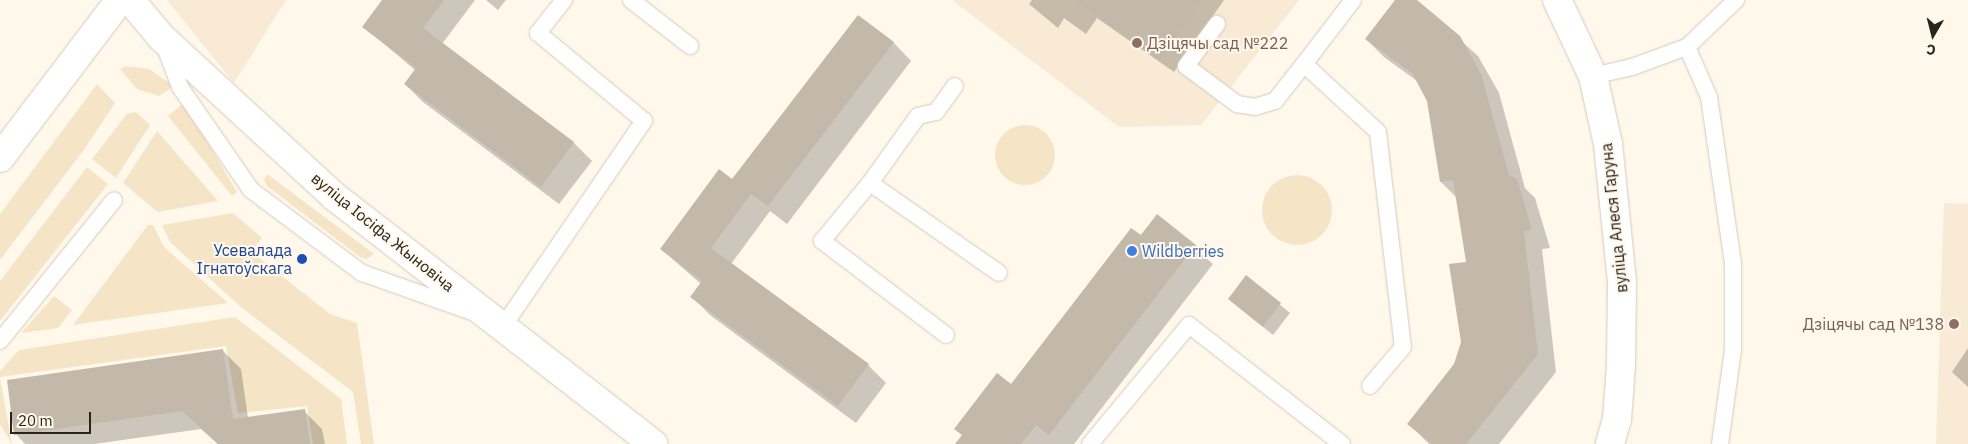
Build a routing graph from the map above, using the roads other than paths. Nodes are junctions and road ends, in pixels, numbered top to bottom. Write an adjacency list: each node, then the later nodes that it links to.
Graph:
1 (120, 0): 15 (main road)
2 (130, 0): 9 (main road, вуліца Іосіфа Жыновіча)
3 (564, 0): 19 (lane)
4 (631, 0): 10 (lane)
5 (1353, 0): 12 (lane)
6 (1557, 0): 13 (main road, вуліца Алеся Гаруна)
7 (1736, 0): 11 (lane)
8 (1217, 24): 12 (lane)
9 (162, 38): 19 (main road, вуліца Іосіфа Жыновіча); 19 (lane)
10 (690, 46)
11 (1687, 47): 13 (lane); 27 (lane)
12 (1304, 64): 22 (lane)
13 (1593, 76): 26 (main road, вуліца Алеся Гаруна)
14 (955, 86): 16 (lane)
15 (0, 158)
16 (870, 183): 18 (lane); 20 (lane)
17 (114, 200): 21 (lane)
18 (999, 273)
19 (495, 323): 23 (main road, вуліца Іосіфа Жыновіча)
20 (946, 335)
21 (0, 341)
22 (1370, 386)
23 (653, 444)
24 (1090, 444): 25 (lane)
25 (1342, 444)
26 (1610, 444)
27 (1720, 444)

